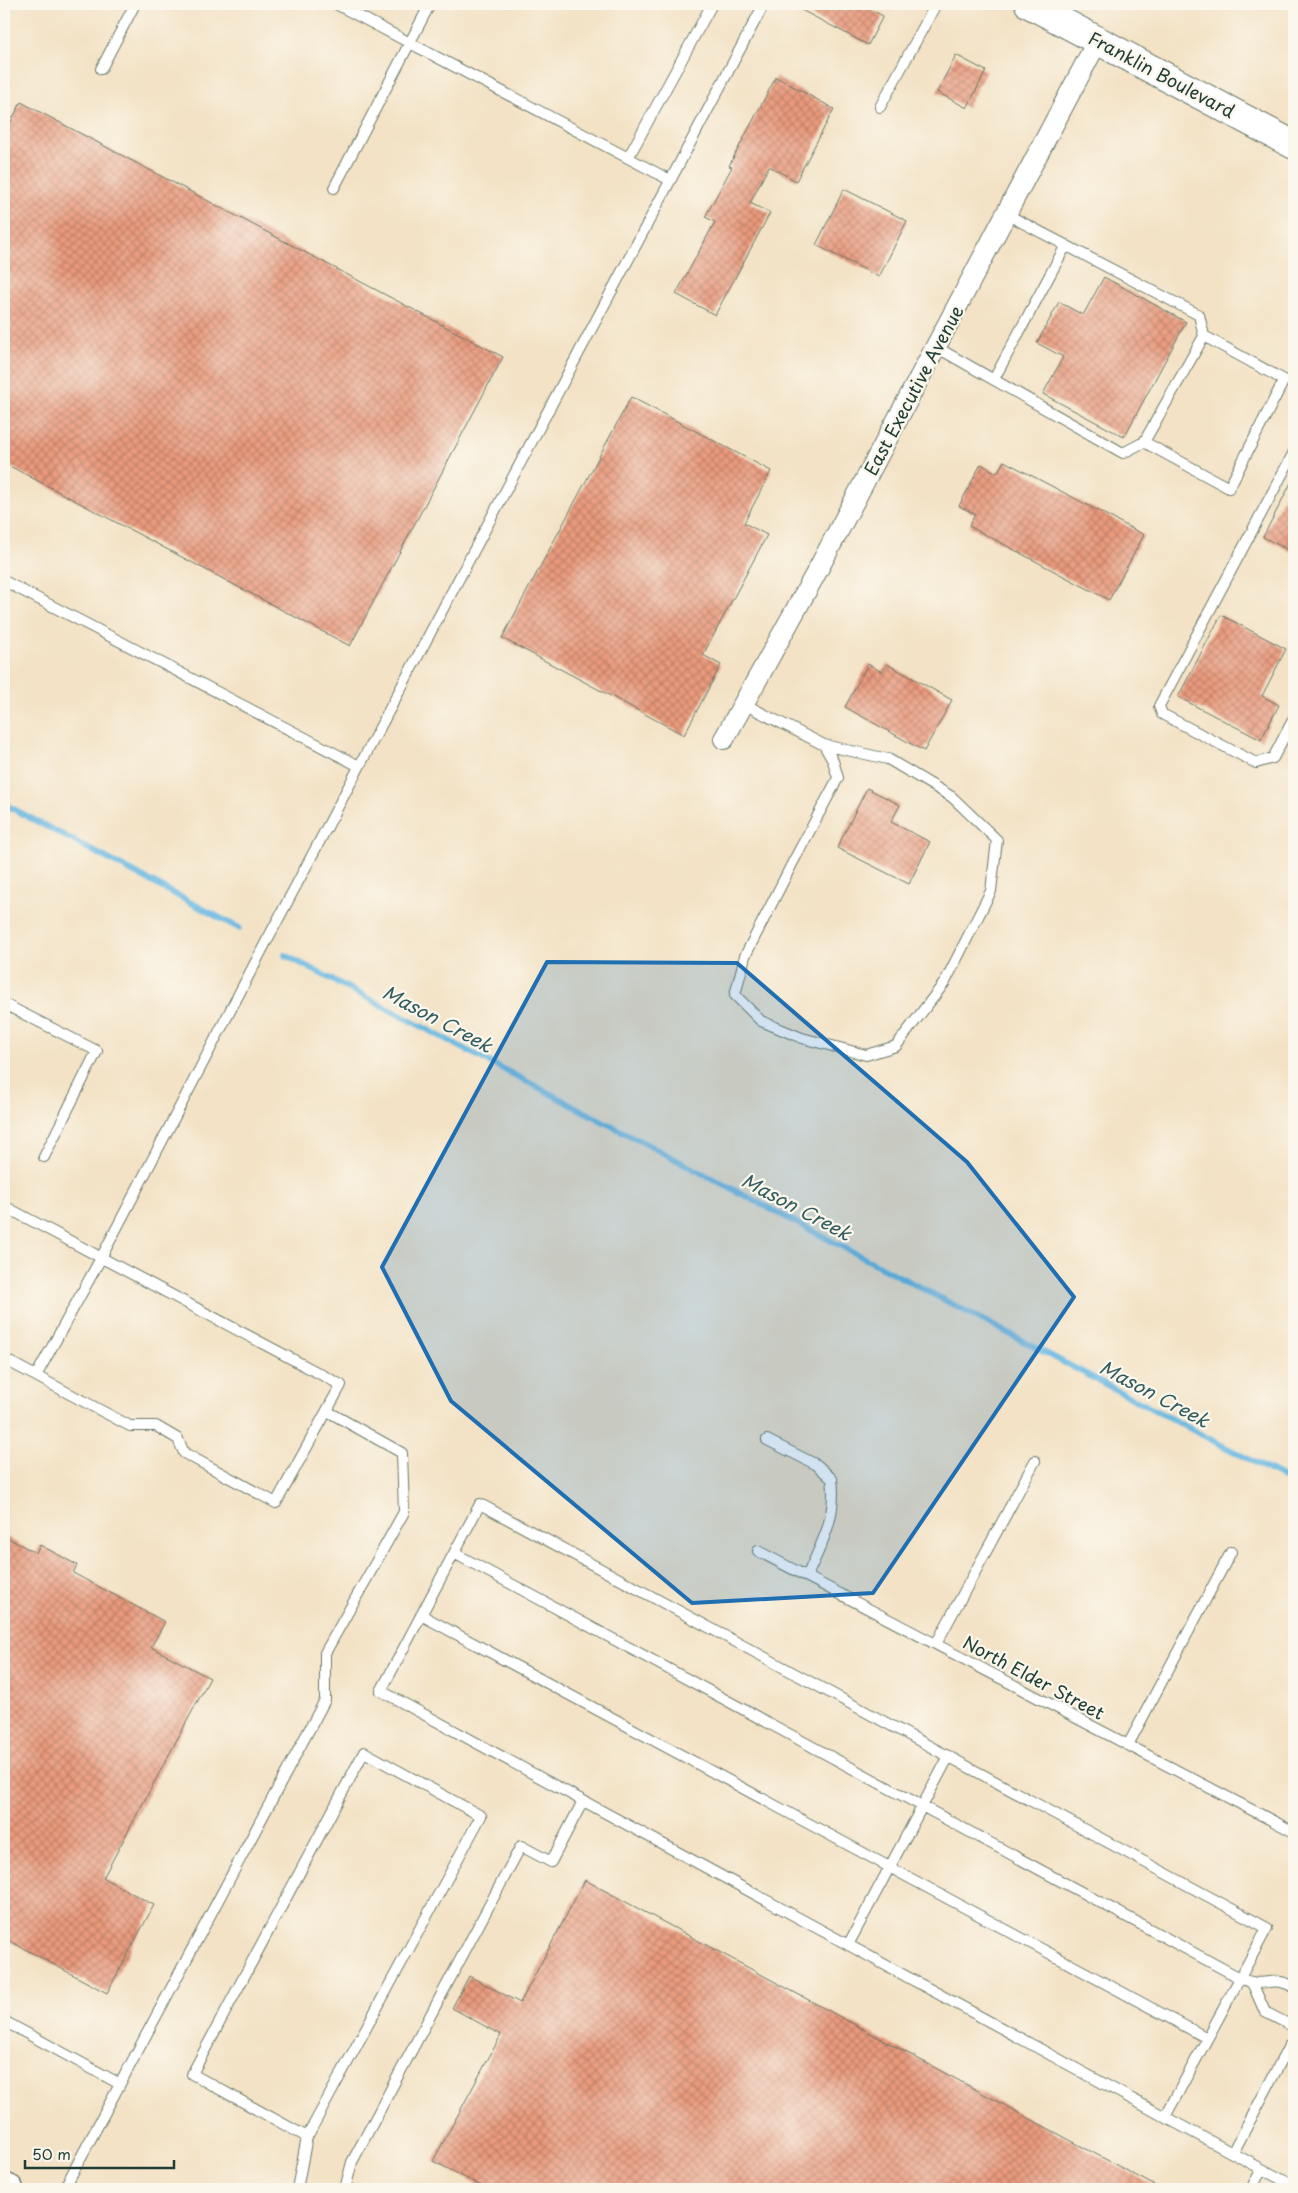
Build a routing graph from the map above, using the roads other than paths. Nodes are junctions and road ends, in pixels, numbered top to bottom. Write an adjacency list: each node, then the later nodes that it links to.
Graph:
1 (135, 4): 10 (lane)
2 (336, 4): 9 (lane)
3 (430, 4): 9 (lane)
4 (712, 4): 13 (lane)
5 (764, 4): 14 (lane)
6 (936, 4): 11 (lane)
7 (1030, 4): 8 (main road, Franklin Boulevard)
8 (1098, 40): 12 (main road, Franklin Boulevard); 16 (street, East Executive Avenue)
9 (410, 43): 13 (lane); 15 (lane)
10 (101, 68)
11 (880, 107)
12 (1294, 145)
13 (628, 158): 14 (lane)
14 (670, 180): 28 (lane)
15 (334, 188)
16 (1006, 214): 17 (lane); 19 (street, East Executive Avenue)
17 (1066, 245): 18 (lane); 20 (lane)
18 (1204, 336): 21 (lane); 21 (lane)
19 (936, 347): 20 (lane); 24 (street, East Executive Avenue)
20 (994, 380): 21 (lane)
21 (1144, 442)
22 (1294, 452): 25 (lane)
23 (4, 582): 28 (lane)
24 (744, 704): 26 (street, East Executive Avenue); 27 (lane)
25 (1294, 718)
26 (724, 739)
27 (824, 745): 27 (lane)
28 (359, 766): 32 (lane)
29 (4, 1004): 30 (lane)
30 (44, 1157)
31 (4, 1206): 32 (lane)
32 (101, 1258): 34 (lane); 35 (lane)
33 (4, 1359): 34 (lane)
34 (36, 1376): 35 (lane)
35 (327, 1411): 58 (lane)
36 (767, 1440): 41 (lane)
37 (1035, 1462): 43 (lane)
38 (758, 1551): 41 (lane, North Elder Street)
39 (1231, 1552): 44 (lane)
40 (454, 1553): 42 (lane); 45 (lane); 47 (lane)
41 (807, 1576): 43 (lane, North Elder Street)
42 (422, 1615): 46 (lane); 49 (lane)
43 (936, 1644): 44 (lane, North Elder Street)
44 (1128, 1745): 48 (lane, North Elder Street)
45 (949, 1756): 47 (lane); 51 (lane)
46 (584, 1801): 50 (lane); 68 (lane)
47 (922, 1806): 49 (lane); 51 (lane)
48 (1294, 1832)
49 (889, 1867): 50 (lane); 56 (lane)
50 (848, 1945): 59 (lane)
51 (1240, 1978): 52 (lane); 56 (lane)
52 (1253, 1984): 53 (lane); 55 (lane)
53 (1294, 1987)
54 (4, 2021): 58 (lane)
55 (1294, 2027)
56 (1207, 2038): 59 (lane)
57 (1289, 2046): 61 (lane)
58 (120, 2084): 66 (lane)
59 (1165, 2117): 61 (lane)
60 (307, 2137): 60 (lane); 67 (lane)
61 (1233, 2153): 62 (lane)
62 (1262, 2169): 64 (lane); 69 (lane)
63 (4, 2186): 65 (street)
64 (1294, 2186)
65 (10, 2189)
66 (64, 2189)
67 (297, 2189)
68 (345, 2189)
69 (1251, 2189)

